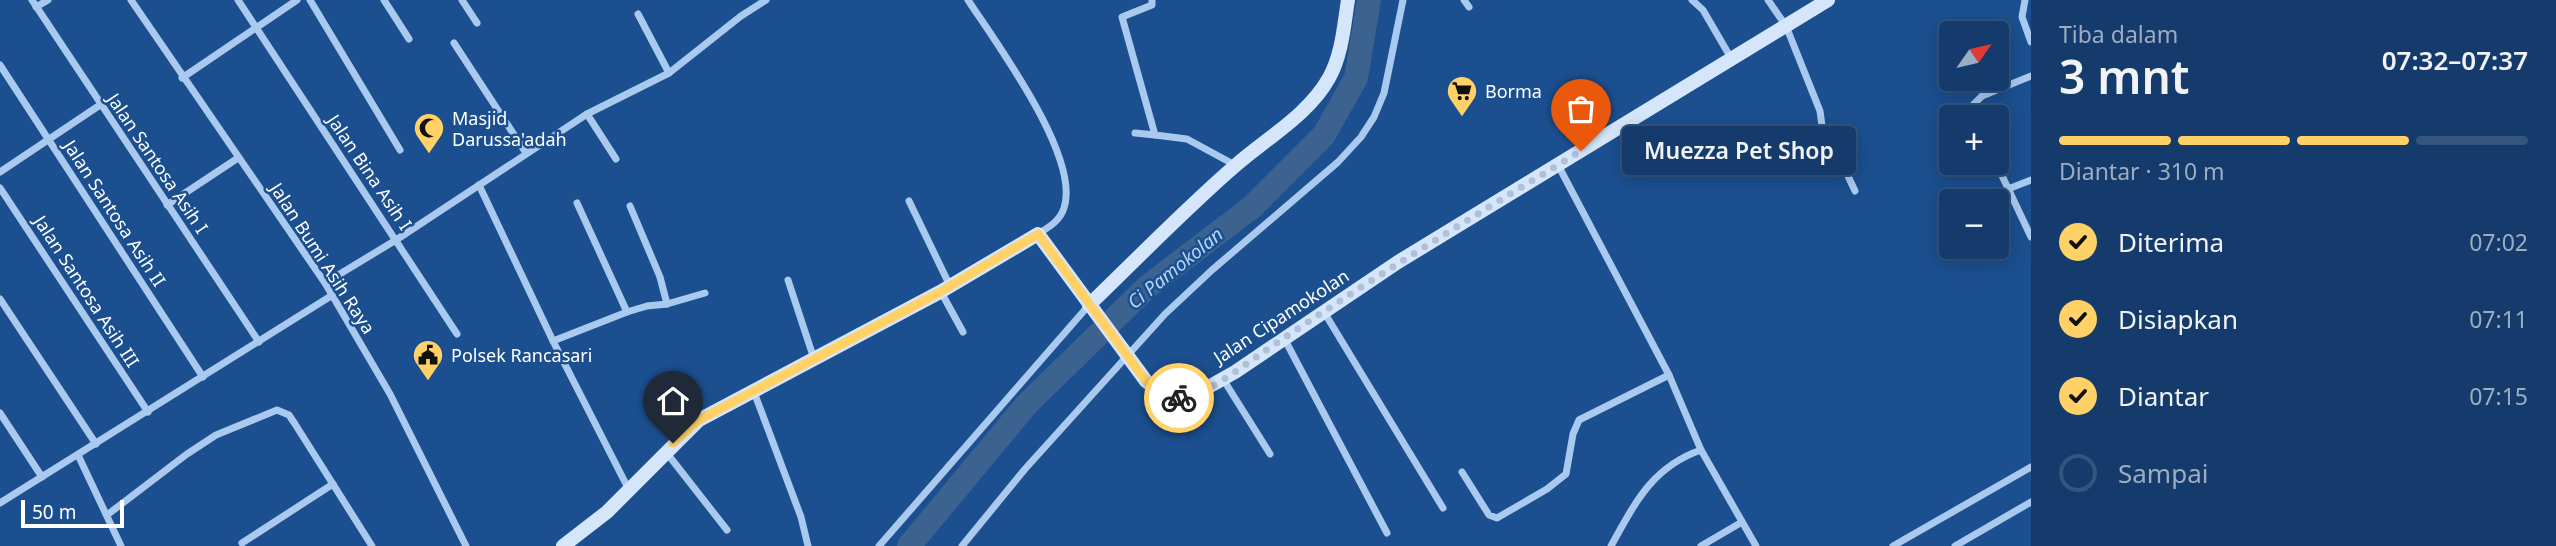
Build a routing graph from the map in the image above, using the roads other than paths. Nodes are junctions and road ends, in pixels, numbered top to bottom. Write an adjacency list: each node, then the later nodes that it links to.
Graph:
1 (48, 0): 17 (street)
2 (131, 0): 29 (street, Jalan Bumi Asih Raya)
3 (238, 0): 21 (street, Jalan Bina Asih I)
4 (297, 0): 21 (street)
5 (310, 0): 36 (street)
6 (384, 0): 22 (street)
7 (462, 0): 19 (street)
8 (766, 0): 27 (street)
9 (968, 0): 54 (street)
10 (1152, 0): 34 (street)
11 (1348, 0): 41 (street)
12 (1403, 0): 72 (street)
13 (1692, 0): 25 (street)
14 (1768, 0): 20 (street)
15 (1828, 0): 20 (street, Jalan Cipamokolan)
16 (2025, 0): 23 (street)
17 (34, 4): 30 (street, Jalan Santosa Asih I)
18 (638, 14): 27 (street)
19 (477, 23)
20 (1786, 26): 25 (street, Jalan Cipamokolan); 48 (street)
21 (256, 28): 29 (street); 56 (street, Jalan Bina Asih I)
22 (409, 39)
23 (2031, 42)
24 (454, 43): 37 (street)
25 (1732, 59): 40 (street, Jalan Cipamokolan)
26 (0, 65): 35 (street, Jalan Santosa Asih II)
27 (669, 72): 32 (street)
28 (2031, 76): 31 (street)
29 (183, 78): 38 (street, Jalan Bumi Asih Raya)
30 (100, 105): 35 (street); 52 (street, Jalan Santosa Asih I)
31 (1973, 105)
32 (587, 114): 37 (street); 39 (street)
33 (1135, 133): 34 (street)
34 (1155, 135): 41 (street)
35 (49, 140): 42 (street); 75 (street, Jalan Santosa Asih II)
36 (400, 150)
37 (526, 153): 45 (street)
38 (238, 158): 52 (street); 58 (street, Jalan Bumi Asih Raya)
39 (616, 159)
40 (1558, 165): 66 (street, Jalan Cipamokolan); 74 (street)
41 (1236, 166): 64 (street)
42 (0, 172)
43 (2002, 175): 47 (street)
44 (2031, 180): 47 (street)
45 (479, 185): 56 (street); 70 (street)
46 (0, 188): 78 (street, Jalan Santosa Asih III)
47 (2008, 189)
48 (1855, 191)
49 (2009, 191): 55 (street)
50 (909, 201): 59 (street)
51 (577, 204): 65 (street)
52 (167, 205): 71 (street, Jalan Santosa Asih I)
53 (630, 206): 63 (street)
54 (1038, 234): 59 (street); 64 (street, Jalan Cipamokolan)
55 (2031, 237)
56 (396, 240): 58 (street); 68 (street, Jalan Bina Asih I)
57 (788, 280): 73 (street)
58 (325, 283): 61 (street, Jalan Bumi Asih Raya)
59 (945, 289): 67 (street); 73 (street)
60 (705, 293): 63 (street)
61 (331, 296): 71 (street); 100 (street, Jalan Bumi Asih Raya)
62 (0, 299): 80 (street)
63 (667, 304): 65 (street)
64 (1093, 311): 72 (street, Jalan Cipamokolan); 103 (street)
65 (627, 312): 70 (street)
66 (1323, 312): 69 (street, Jalan Cipamokolan); 92 (street)
67 (963, 332)
68 (457, 334)
69 (1284, 338): 76 (street, Jalan Cipamokolan); 96 (street)
70 (552, 341): 89 (street)
71 (259, 342): 75 (street)
72 (1122, 352): 76 (street, Jalan Cipamokolan); 104 (street)
73 (814, 359): 77 (street)
74 (1669, 374): 81 (street); 86 (street)
75 (203, 377): 78 (street)
76 (1223, 378): 84 (street)
77 (754, 391): 82 (street); 102 (street)
78 (148, 412): 80 (street)
79 (0, 413): 87 (street)
80 (96, 444): 83 (street)
81 (1701, 450): 94 (street); 105 (street)
82 (666, 452): 89 (street); 95 (street)
83 (78, 454): 87 (street); 93 (street)
84 (1270, 454)
85 (2031, 467): 108 (street)
86 (1462, 472)
87 (42, 477): 91 (street)
88 (333, 484): 93 (street); 97 (street); 99 (street)
89 (629, 490): 101 (street)
90 (2031, 502): 109 (street)
91 (0, 503)
92 (1443, 508)
93 (107, 515): 98 (street)
94 (1742, 522): 106 (street); 107 (street)
95 (727, 530)
96 (1387, 533)
97 (242, 543)
98 (121, 546)
99 (372, 546)
100 (466, 546)
101 (563, 546)
102 (808, 546)
103 (879, 546)
104 (962, 546)
105 (1611, 546)
106 (1701, 546)
107 (1756, 546)
108 (1893, 546)
109 (1955, 546)

